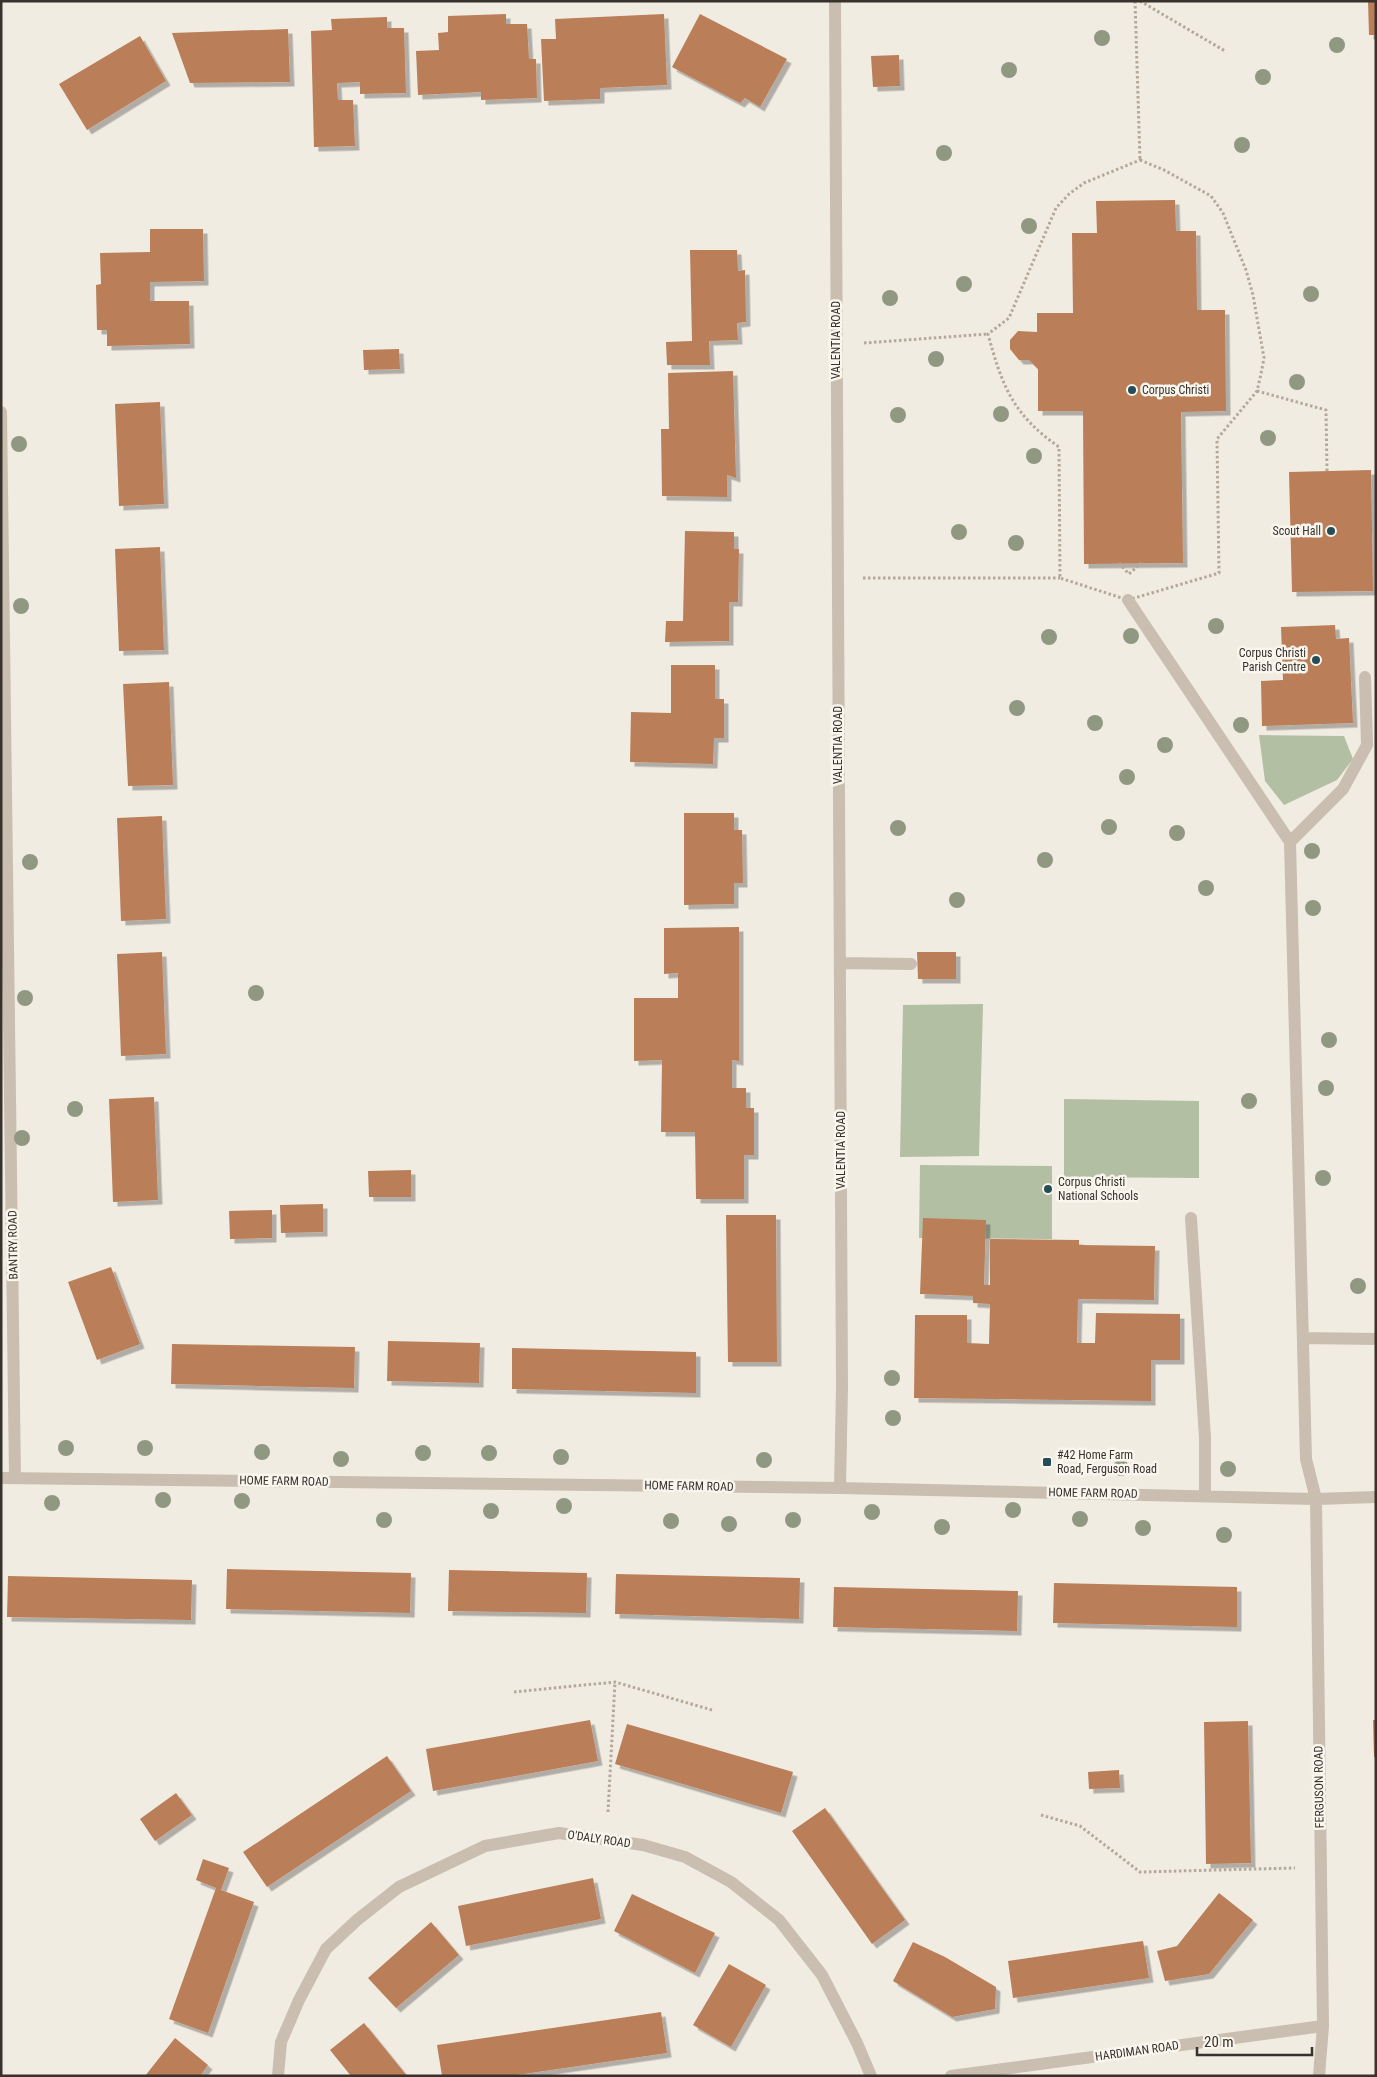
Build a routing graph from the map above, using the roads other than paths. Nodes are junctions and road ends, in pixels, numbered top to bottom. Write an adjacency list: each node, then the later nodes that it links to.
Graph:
1 (835, 1): 6 (street, VALENTIA ROAD)
2 (1, 412): 12 (street, BANTRY ROAD)
3 (1128, 600): 5 (street)
4 (1365, 677): 5 (street)
5 (1290, 842): 9 (street, FERGUSON ROAD)
6 (840, 963): 7 (street); 13 (street, VALENTIA ROAD)
7 (911, 964)
8 (1191, 1218): 14 (street)
9 (1303, 1338): 10 (street); 16 (street, FERGUSON ROAD)
10 (1376, 1339)
11 (1, 1478): 12 (street, HOME FARM ROAD)
12 (15, 1478): 13 (street, HOME FARM ROAD)
13 (840, 1488): 14 (street, HOME FARM ROAD)
14 (1205, 1496): 16 (street, HOME FARM ROAD)
15 (1376, 1497): 16 (street, HOME FARM ROAD)
16 (1316, 1499): 17 (street, FERGUSON ROAD)
17 (1324, 2026): 20 (street, HARDIMAN ROAD); 21 (street, FERGUSON ROAD)
18 (278, 2076): 19 (street, O'DALY ROAD)
19 (871, 2076)
20 (951, 2076)
21 (1319, 2076)

